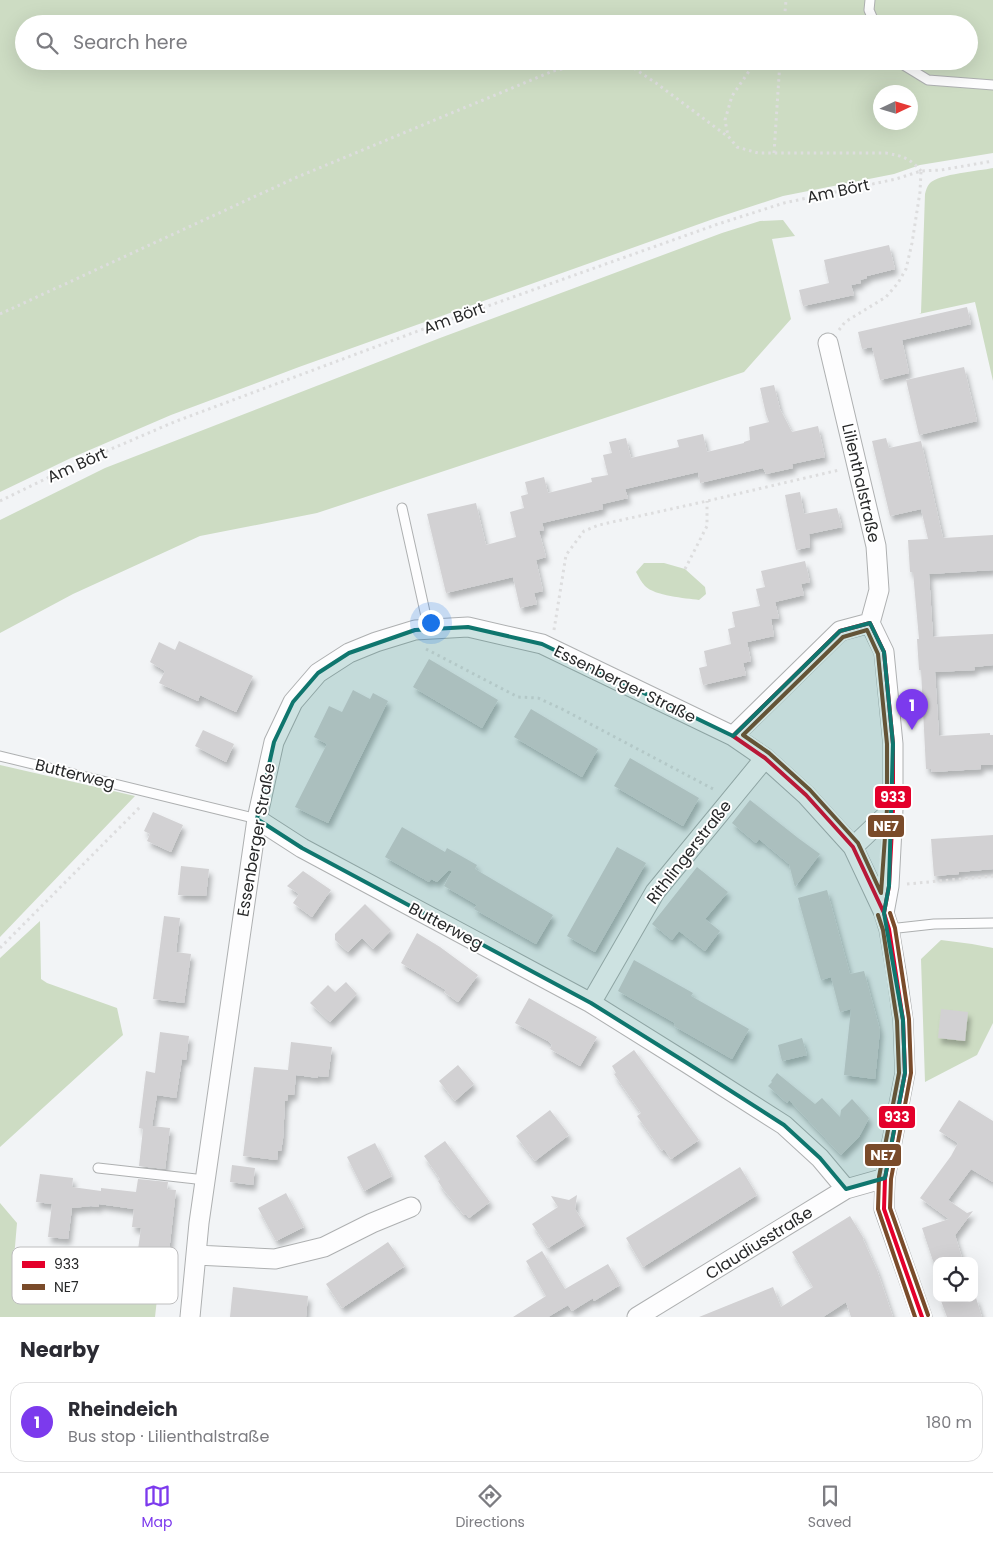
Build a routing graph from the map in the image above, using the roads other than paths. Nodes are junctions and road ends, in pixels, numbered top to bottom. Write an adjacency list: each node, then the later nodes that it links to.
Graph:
1 (870, 0): 2 (lane)
2 (871, 15)
3 (912, 70): 4 (lane)
4 (993, 85)
5 (828, 343): 7 (street, Lilienthalstraße)
6 (402, 508): 8 (lane)
7 (870, 623): 9 (street); 12 (street)
8 (429, 630): 9 (street, Essenberger Straße); 13 (street, Essenberger Straße)
9 (733, 736): 11 (street)
10 (0, 756): 13 (lane, Butterweg)
11 (764, 758): 14 (street); 17 (street, Rithlingerstraße)
12 (893, 809): 14 (street); 15 (street)
13 (257, 819): 17 (street, Butterweg); 20 (street, Essenberger Straße)
14 (853, 847): 15 (street)
15 (886, 921): 16 (lane); 19 (street)
16 (993, 923)
17 (591, 1003): 21 (street, Butterweg)
18 (98, 1168): 20 (lane)
19 (885, 1178): 21 (street, Claudiusstraße); 26 (street)
20 (205, 1180): 23 (street, Essenberger Straße)
21 (846, 1189): 25 (street, Claudiusstraße)
22 (412, 1206): 23 (street)
23 (196, 1255): 24 (street, Essenberger Straße)
24 (190, 1317)
25 (637, 1317)
26 (922, 1317)

